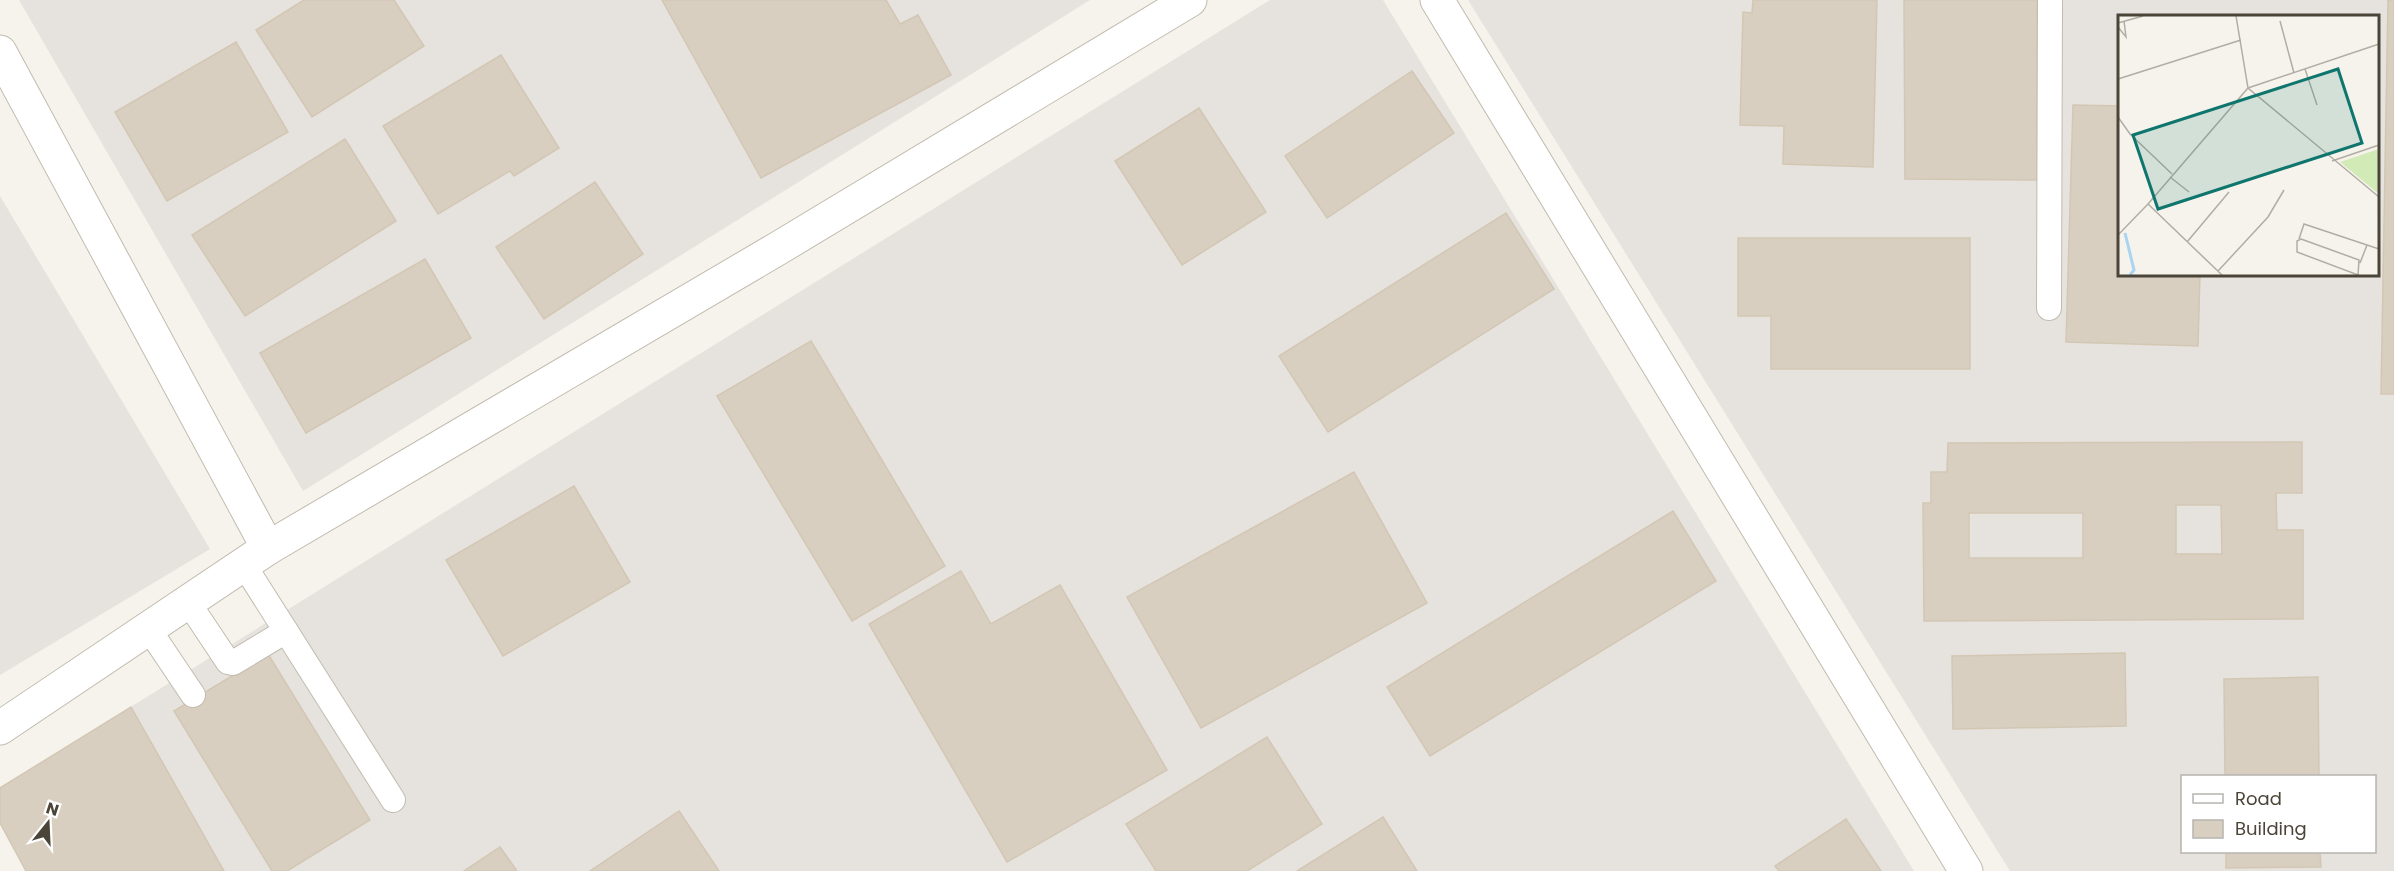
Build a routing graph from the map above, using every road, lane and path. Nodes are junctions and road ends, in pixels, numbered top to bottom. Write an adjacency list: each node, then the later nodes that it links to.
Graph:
1 (1190, 0): 6 (street)
2 (1437, 0): 13 (street)
3 (2050, 0): 5 (lane)
4 (0, 52): 6 (street)
5 (2049, 308)
6 (256, 557): 7 (street); 9 (lane)
7 (188, 602): 8 (street); 9 (lane)
8 (148, 628): 10 (lane); 11 (street)
9 (286, 631): 12 (lane)
10 (193, 695)
11 (0, 728)
12 (393, 800)
13 (1966, 871)

